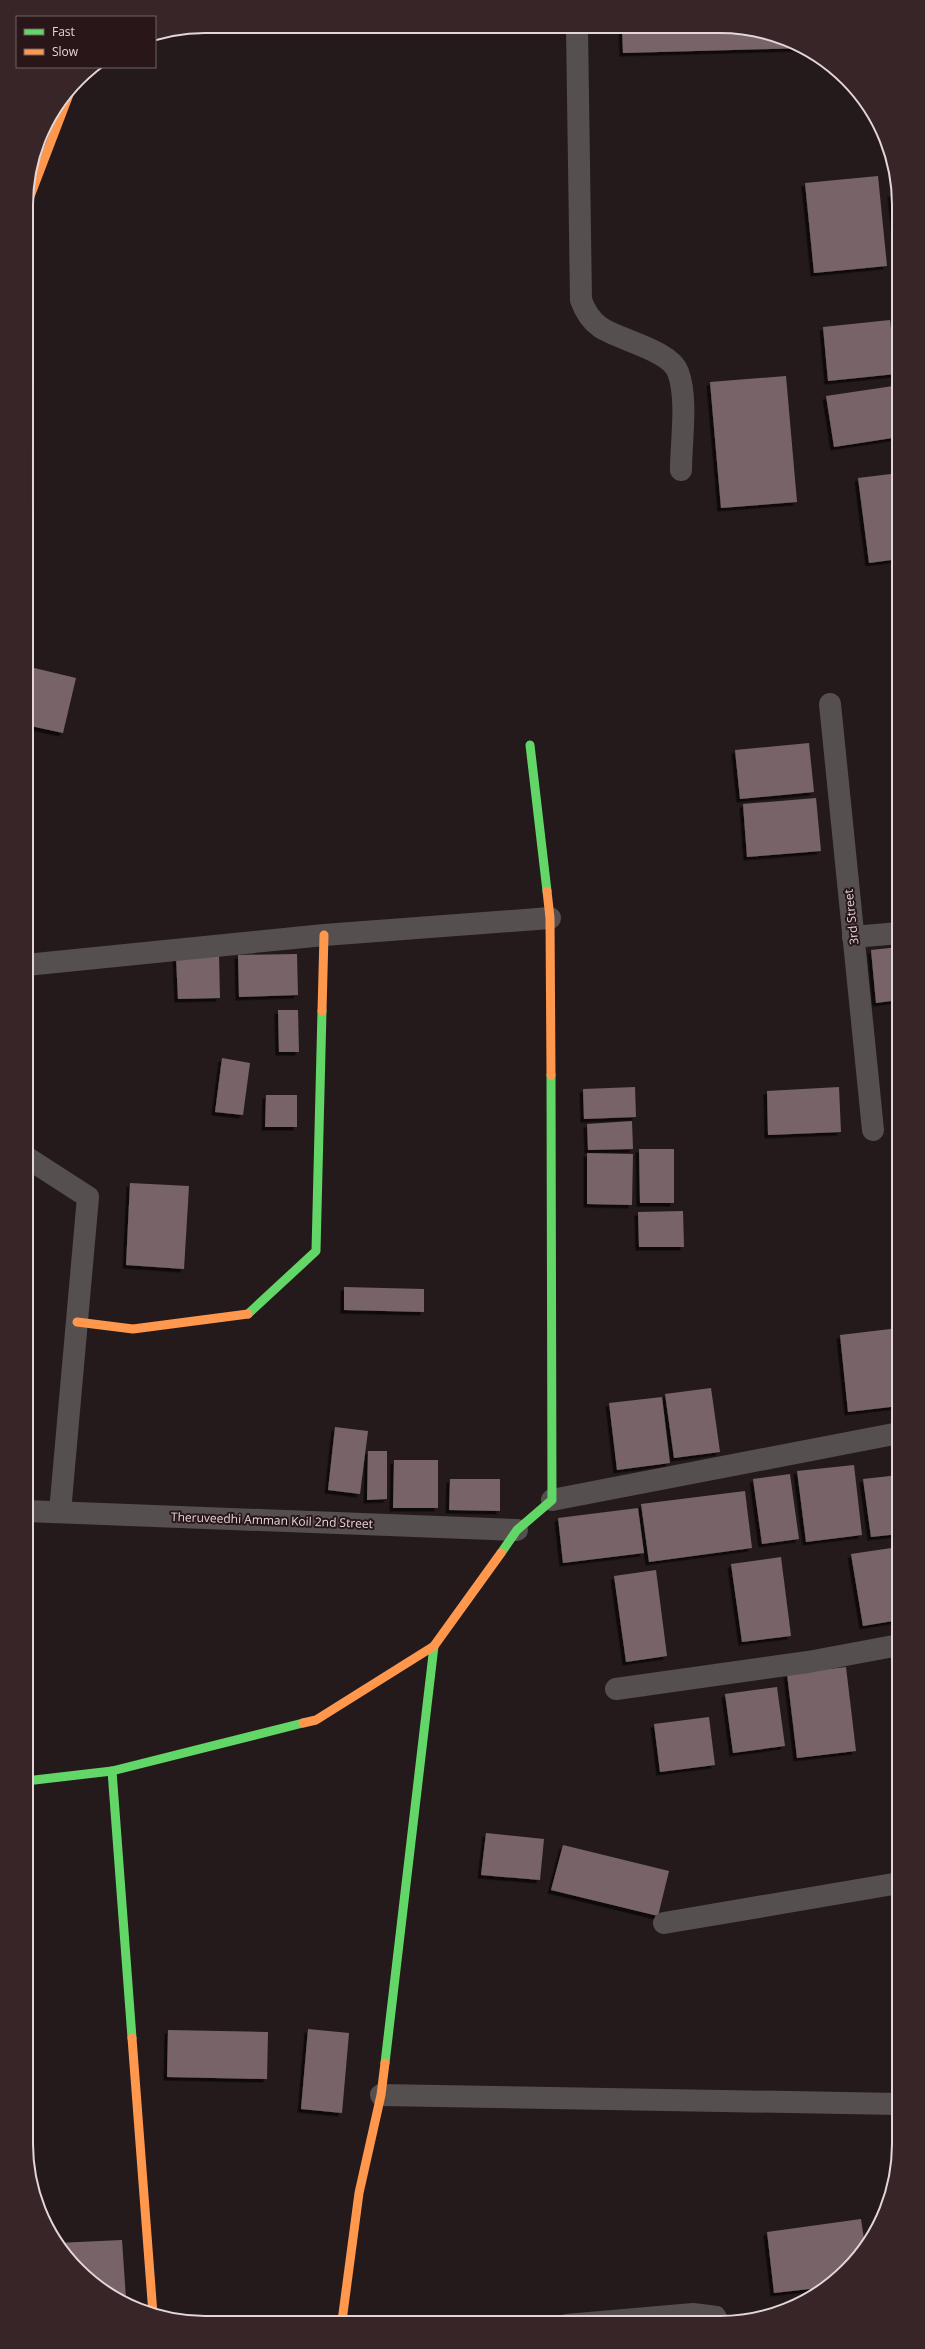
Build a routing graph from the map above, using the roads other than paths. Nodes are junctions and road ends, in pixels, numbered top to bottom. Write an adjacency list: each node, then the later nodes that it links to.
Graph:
1 (577, 33): 4 (street)
2 (65, 105): 3 (street)
3 (34, 187)
4 (681, 470)
5 (830, 704): 10 (street, 3rd Street)
6 (530, 745): 7 (street)
7 (550, 918): 9 (street); 16 (street)
8 (892, 934): 10 (street)
9 (324, 935): 11 (street); 14 (street)
10 (853, 937): 12 (street, 3rd Street)
11 (33, 964)
12 (873, 1130)
13 (33, 1162): 14 (street)
14 (77, 1322): 18 (street)
15 (892, 1433): 16 (street)
16 (552, 1500): 19 (street)
17 (33, 1512): 18 (street, Theruveedhi Amman Koil 2nd Street)
18 (60, 1512): 19 (street, Theruveedhi Amman Koil 2nd Street)
19 (517, 1530): 20 (street)
20 (434, 1646): 23 (street); 27 (street)
21 (892, 1646): 22 (street)
22 (616, 1689)
23 (112, 1771): 24 (street); 29 (street)
24 (33, 1780)
25 (892, 1884): 26 (street)
26 (664, 1923)
27 (381, 2095): 28 (street); 30 (street)
28 (892, 2104)
29 (153, 2308)
30 (343, 2316)
31 (635, 2316): 32 (lane)
32 (718, 2316)

